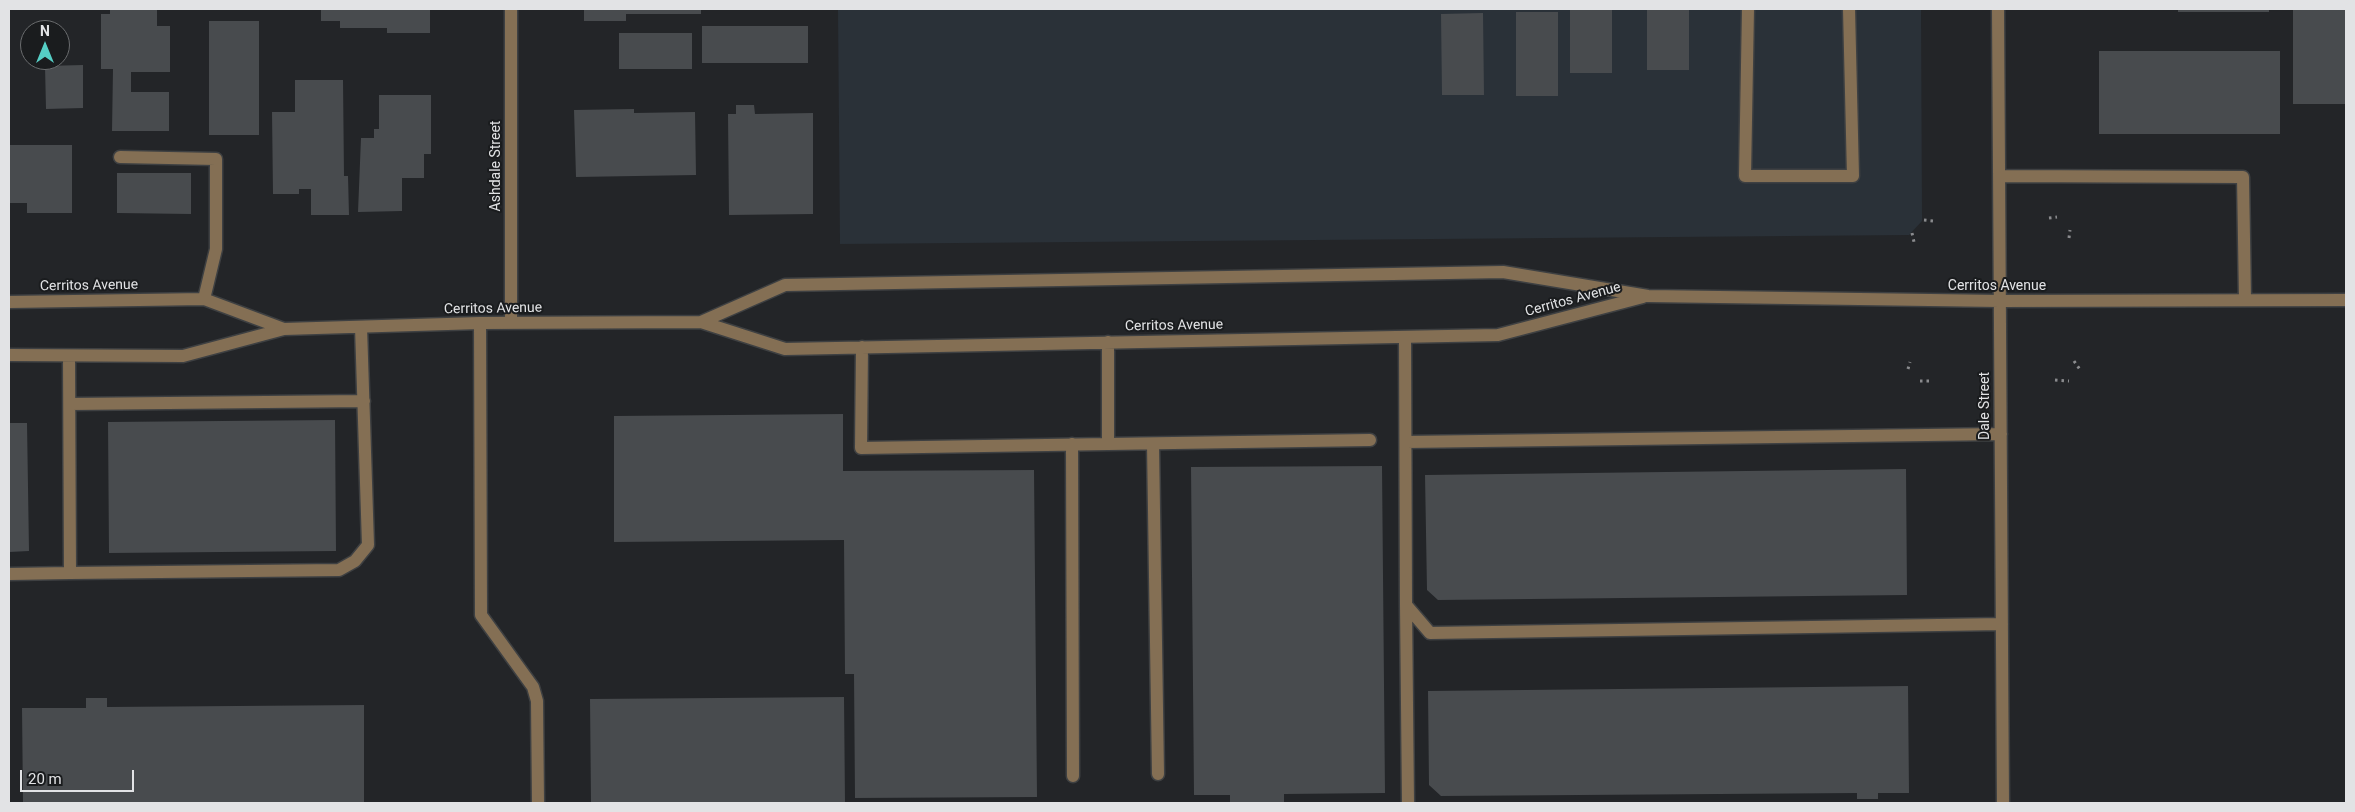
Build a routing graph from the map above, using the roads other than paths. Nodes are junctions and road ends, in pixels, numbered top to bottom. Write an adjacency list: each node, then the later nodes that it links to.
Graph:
1 (511, 9): 15 (street, Ashdale Street)
2 (1748, 9): 3 (street)
3 (1849, 9)
4 (1998, 9): 6 (street, Dale Street)
5 (120, 157): 8 (street)
6 (1999, 176): 9 (street); 12 (street, Dale Street)
7 (1648, 296): 12 (street, Cerritos Avenue); 13 (street, Cerritos Avenue); 18 (street, Cerritos Avenue)
8 (204, 299): 11 (street, Cerritos Avenue); 17 (street, Cerritos Avenue)
9 (2245, 300): 10 (street, Cerritos Avenue); 12 (street, Cerritos Avenue)
10 (2346, 300)
11 (9, 302)
12 (2000, 302): 25 (street, Dale Street)
13 (701, 322): 15 (street, Cerritos Avenue); 20 (street, Cerritos Avenue)
14 (480, 324): 15 (street, Cerritos Avenue); 16 (street, Cerritos Avenue); 37 (street)
15 (511, 324)
16 (361, 327): 17 (street, Cerritos Avenue); 23 (street)
17 (284, 328): 22 (street, Cerritos Avenue)
18 (1405, 337): 19 (street, Cerritos Avenue); 27 (street)
19 (1108, 342): 20 (street, Cerritos Avenue); 29 (street)
20 (862, 347): 28 (street)
21 (9, 355): 22 (street, Cerritos Avenue)
22 (69, 356): 24 (street)
23 (364, 401): 24 (street); 31 (street)
24 (70, 404): 31 (street)
25 (2001, 434): 27 (street); 34 (street, Dale Street)
26 (1370, 440): 30 (street)
27 (1406, 442): 33 (street)
28 (1072, 444): 29 (street); 36 (street)
29 (1108, 444): 30 (street)
30 (1153, 444): 35 (street)
31 (70, 573): 32 (street)
32 (9, 574)
33 (1406, 605): 34 (street); 38 (street)
34 (2002, 624): 39 (street, Dale Street)
35 (1158, 774)
36 (1073, 776)
37 (538, 802)
38 (1408, 803)
39 (2003, 803)

